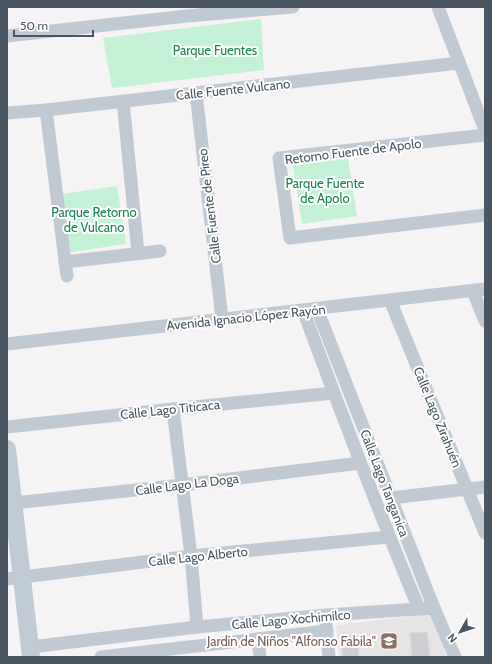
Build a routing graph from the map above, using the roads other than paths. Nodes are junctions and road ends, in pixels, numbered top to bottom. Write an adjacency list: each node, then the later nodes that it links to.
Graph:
1 (292, 7): 3 (street)
2 (438, 7): 5 (street)
3 (187, 12): 4 (street)
4 (7, 36)
5 (459, 64): 6 (street, Calle Fuente Vulcano); 10 (street)
6 (196, 93): 7 (street, Calle Fuente Vulcano); 21 (street, Calle Fuente de Pireo)
7 (123, 101): 8 (street, Calle Fuente Vulcano); 14 (street)
8 (46, 110): 9 (street, Calle Fuente Vulcano); 15 (street)
9 (7, 113)
10 (485, 130)
11 (485, 135): 12 (street, Retorno Fuente de Apolo)
12 (485, 215)
13 (160, 251): 14 (street)
14 (138, 253): 15 (street)
15 (65, 262): 16 (street)
16 (67, 276)
17 (479, 290): 18 (street, Avenida Ignacio López Rayón); 22 (street)
18 (390, 300): 19 (street, Avenida Ignacio López Rayón); 33 (street, Calle Lago Zirahuén)
19 (317, 309): 20 (street, Avenida Ignacio López Rayón); 27 (street, Calle Lago Tanganica)
20 (303, 310): 21 (street, Avenida Ignacio López Rayón); 24 (street, Calle Lago Tanganica)
21 (222, 319): 23 (street, Avenida Ignacio López Rayón)
22 (485, 321)
23 (7, 344)
24 (334, 393): 25 (street, Calle Lago Titicaca); 28 (street, Calle Lago Tanganica)
25 (173, 409): 26 (street, Calle Lago Titicaca); 31 (street)
26 (7, 427)
27 (369, 442): 28 (street); 34 (street, Calle Lago Tanganica)
28 (354, 446): 30 (street, Calle Lago Tanganica)
29 (7, 449): 35 (street)
30 (360, 463): 31 (street, Calle Lago La Doga); 37 (street, Calle Lago Tanganica)
31 (182, 485): 35 (street, Calle Lago La Doga); 38 (street)
32 (485, 487): 33 (street)
33 (468, 489): 34 (street); 36 (street, Calle Lago Zirahuén)
34 (391, 498): 40 (street, Calle Lago Tanganica)
35 (14, 503): 39 (street)
36 (485, 533)
37 (389, 538): 38 (street, Calle Lago Alberto); 41 (street, Calle Lago Tanganica)
38 (191, 556): 39 (street, Calle Lago Alberto); 43 (street)
39 (14, 578): 47 (street)
40 (434, 608): 41 (street, Calle Lago Xochimilco); 52 (street, Calle Lago Tanganica)
41 (419, 609): 42 (street, Calle Lago Xochimilco)
42 (326, 615): 43 (street, Calle Lago Xochimilco); 44 (street)
43 (197, 627): 45 (street, Calle Lago Xochimilco)
44 (327, 632): 46 (street, Calle Lago Xochimilco); 51 (street)
45 (106, 638): 47 (street, Calle Lago Xochimilco); 49 (street)
46 (258, 639): 48 (street, Calle Lago Xochimilco); 50 (street)
47 (30, 652)
48 (181, 653): 49 (street, Calle Lago Xochimilco)
49 (106, 657)
50 (260, 657)
51 (330, 657)
52 (455, 657)

